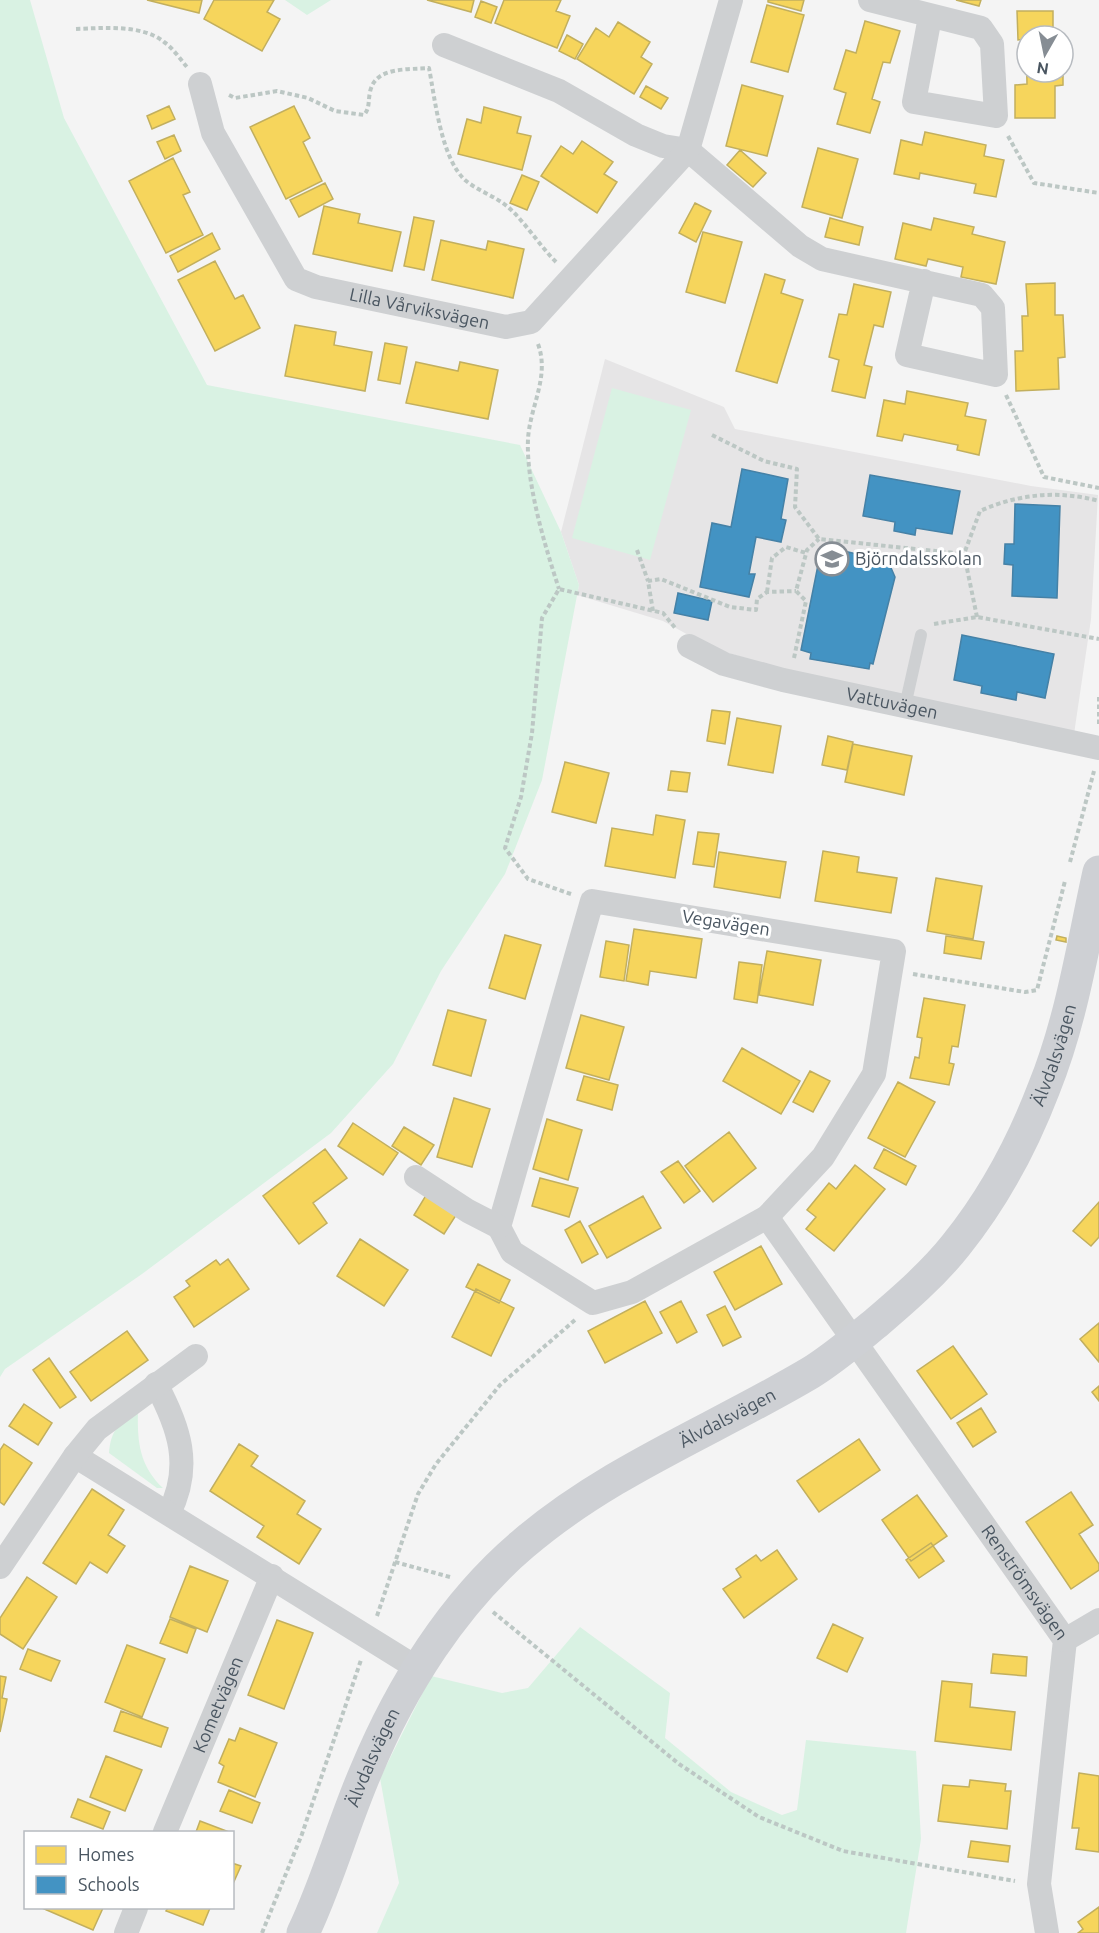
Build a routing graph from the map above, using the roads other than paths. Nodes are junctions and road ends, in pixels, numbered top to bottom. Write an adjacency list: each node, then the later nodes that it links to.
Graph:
1 (731, 0): 6 (street)
2 (870, 0): 3 (street)
3 (930, 17): 3 (street)
4 (444, 45): 6 (street)
5 (200, 84): 6 (street, Lilla Vårviksvägen)
6 (688, 150): 7 (street)
7 (924, 281): 7 (street)
8 (921, 634): 10 (lane)
9 (689, 646): 10 (street, Vattuvägen)
10 (905, 706): 11 (street, Vattuvägen)
11 (1098, 754)
12 (1099, 872): 16 (street, Älvdalsvägen)
13 (416, 1177): 15 (street)
14 (767, 1217): 15 (street, Vegavägen); 15 (street, Vegavägen); 16 (street)
15 (499, 1227)
16 (854, 1341): 24 (street, Renströmsvägen); 25 (street, Älvdalsvägen)
17 (196, 1356): 18 (street)
18 (156, 1384): 19 (street); 20 (street)
19 (75, 1456): 20 (street); 21 (street)
20 (170, 1513): 22 (street)
21 (0, 1567)
22 (272, 1576): 25 (street); 26 (street, Kometvägen)
23 (1099, 1620): 24 (street)
24 (1065, 1640): 30 (street, Renströmsvägen)
25 (417, 1668): 29 (street, Älvdalsvägen)
26 (166, 1831)
27 (136, 1909): 28 (street)
28 (126, 1933)
29 (303, 1933)
30 (1047, 1933)

